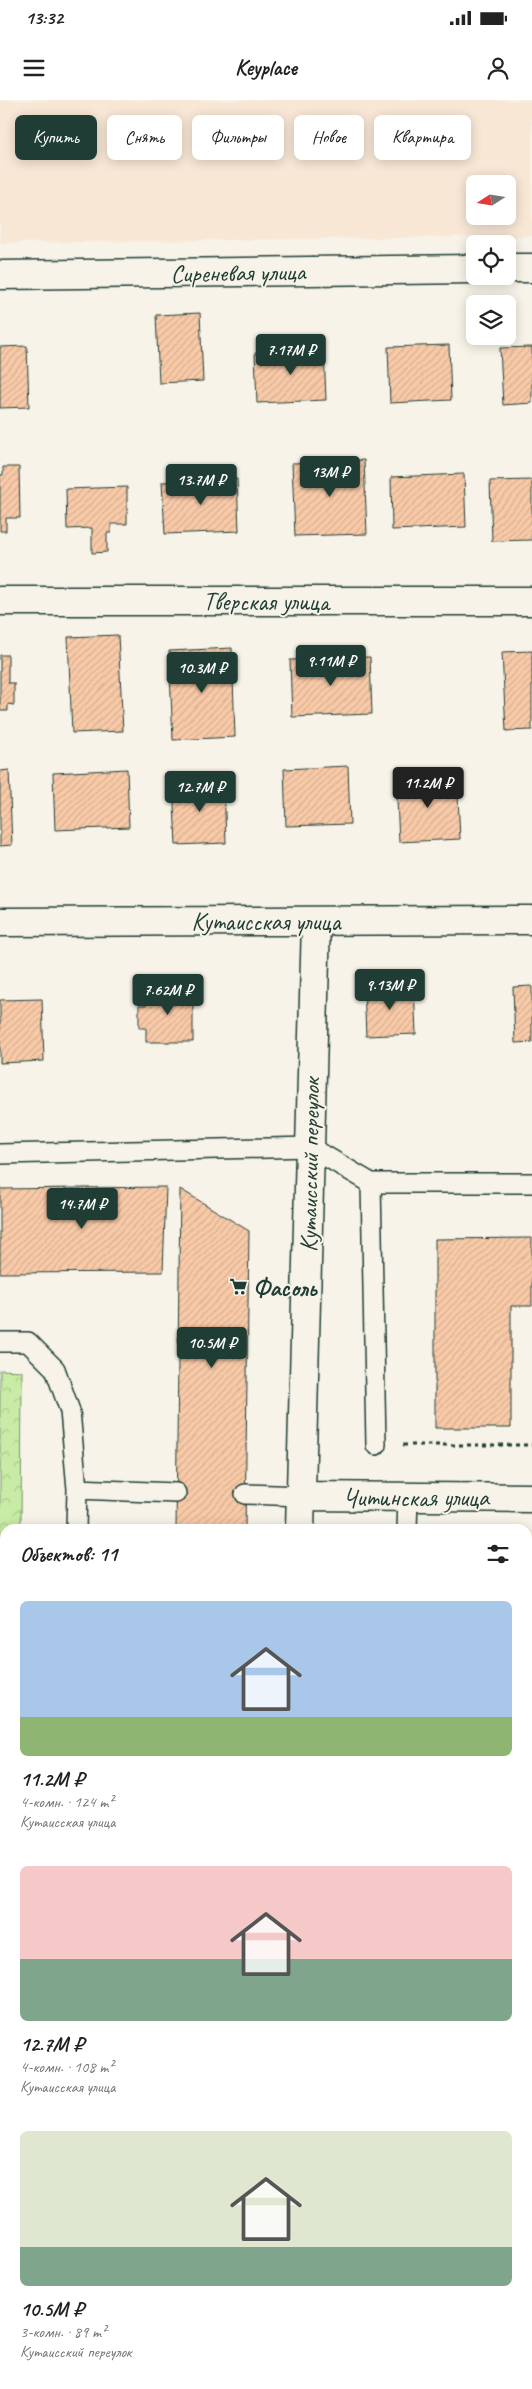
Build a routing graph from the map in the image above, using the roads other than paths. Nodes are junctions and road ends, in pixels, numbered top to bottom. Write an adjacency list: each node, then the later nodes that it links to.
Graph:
1 (516, 268): 2 (street)
2 (532, 268)
3 (466, 269): 4 (street, Сиреневая улица)
4 (0, 275)
5 (532, 600): 6 (street, Тверская улица)
6 (0, 601)
7 (532, 920): 8 (street, Кутаисская улица)
8 (316, 921): 9 (street, Кутаисская улица); 10 (street, Кутаисский переулок)
9 (0, 922)
10 (310, 1147): 11 (lane); 12 (lane); 19 (street, Кутаисский переулок)
11 (0, 1154)
12 (371, 1183): 13 (lane); 15 (lane)
13 (532, 1183)
14 (0, 1342): 16 (lane)
15 (376, 1446)
16 (77, 1489): 17 (lane); 22 (lane)
17 (176, 1494)
18 (245, 1494): 19 (lane)
19 (301, 1496): 20 (street, Читинская улица); 23 (street, Кутаисский переулок)
20 (408, 1497): 21 (street, Читинская улица); 24 (lane)
21 (532, 1498)
22 (76, 1524)
23 (300, 1524)
24 (407, 1524)

